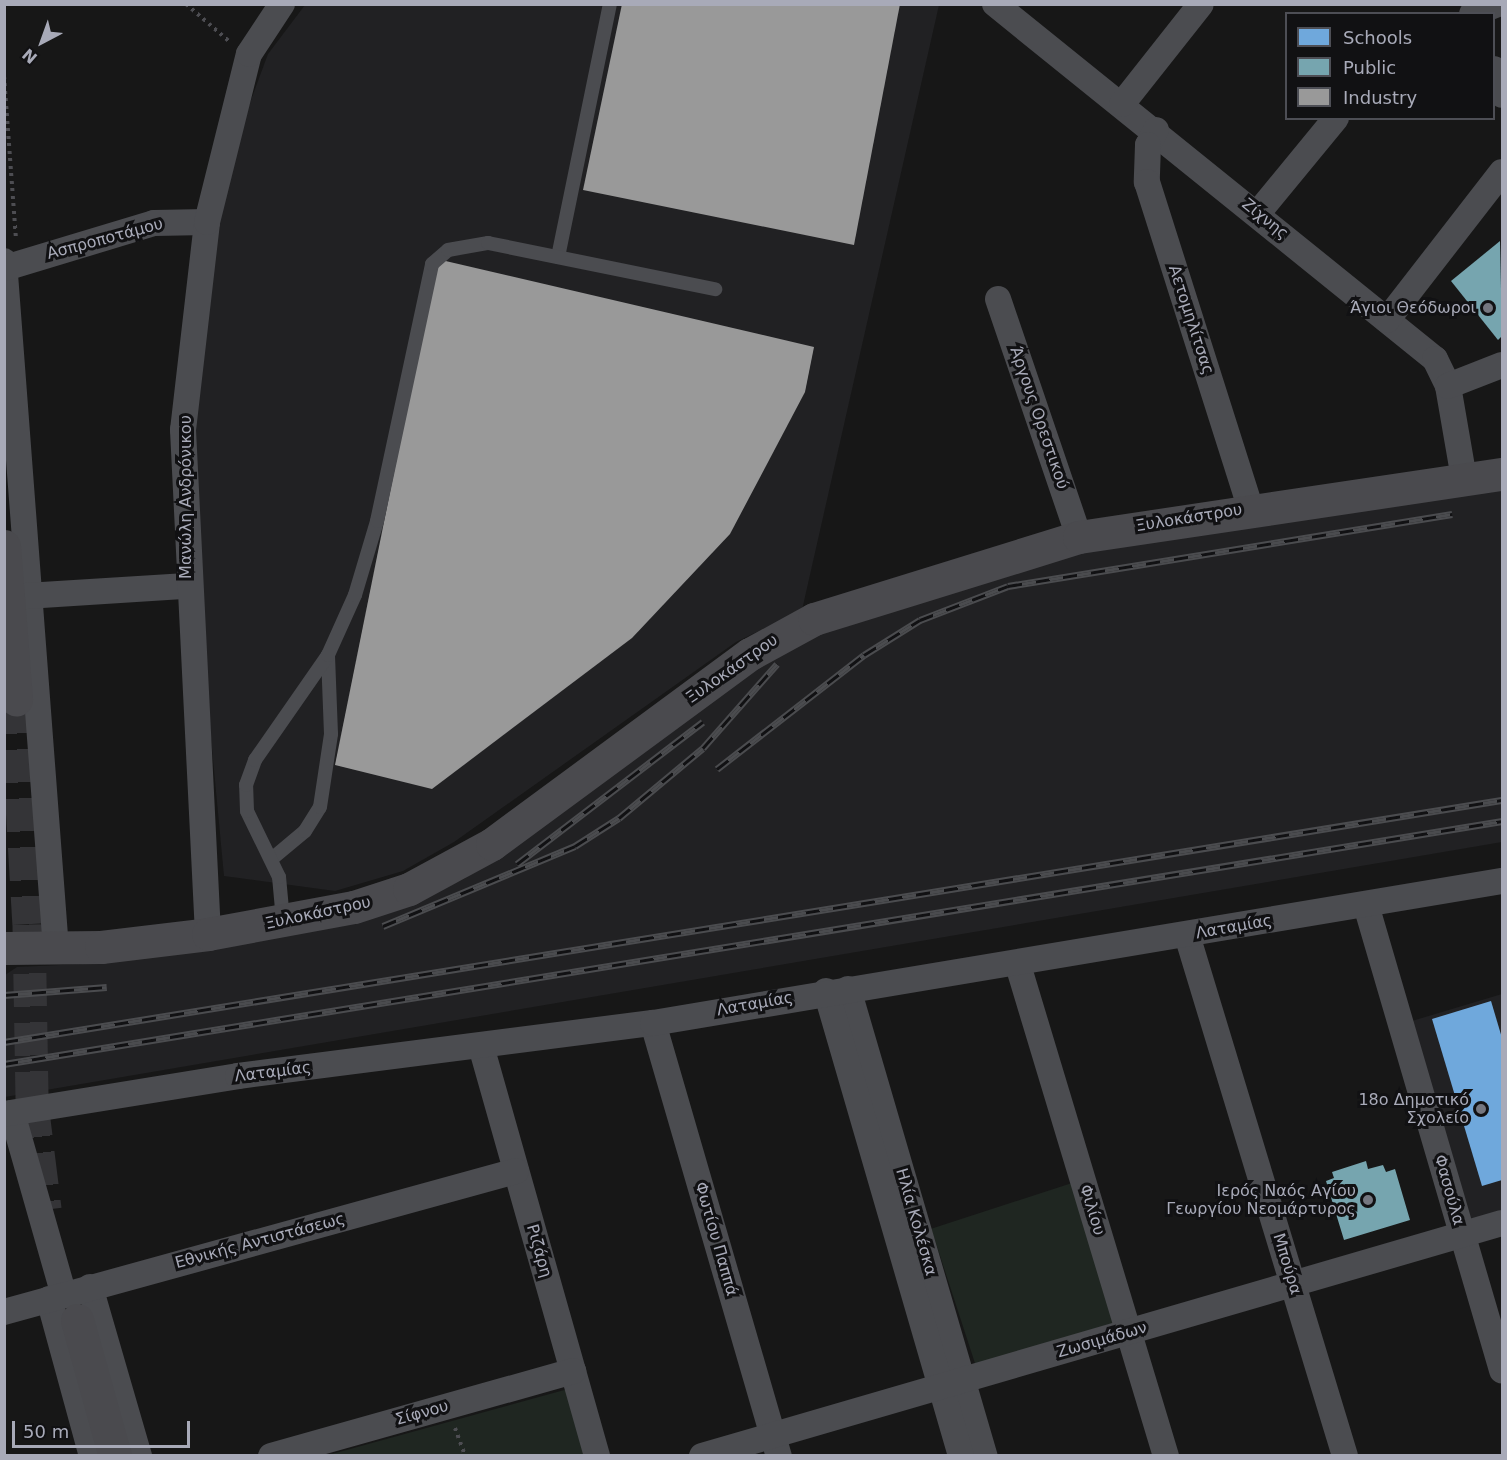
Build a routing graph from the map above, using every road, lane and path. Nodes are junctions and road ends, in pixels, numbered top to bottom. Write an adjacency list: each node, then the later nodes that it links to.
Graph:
1 (186, 4): 6 (path)
2 (282, 4): 6 (street, Μανώλη Ανδρόνικου)
3 (610, 4): 15 (lane)
4 (996, 4): 9 (street, Ζίχνης)
5 (1202, 4): 9 (street)
6 (249, 54): 14 (street, Μανώλη Ανδρόνικου)
7 (1495, 72): 8 (street)
8 (1503, 95)
9 (1122, 104): 11 (street, Ζίχνης)
10 (1334, 120): 13 (street)
11 (1156, 130): 13 (street, Ζίχνης); 25 (street, Αετομηλίτσας)
12 (1503, 172): 20 (street)
13 (1258, 213): 20 (street, Ζίχνης)
14 (207, 222): 17 (street, Ασπροποτάμου); 28 (street, Μανώλη Ανδρόνικου)
15 (558, 257): 18 (lane); 30 (lane)
16 (4, 261): 17 (street)
17 (5, 268): 29 (street)
18 (715, 289)
19 (998, 299): 26 (street, Άργους Ορεστικού)
20 (1387, 320): 22 (street, Ζίχνης)
21 (1503, 365): 22 (street)
22 (1448, 386): 24 (street, Ζίχνης)
23 (1503, 474): 24 (street, Ξυλοκάστρου)
24 (1464, 479): 25 (street, Ξυλοκάστρου)
25 (1251, 508): 26 (street, Ξυλοκάστρου)
26 (1079, 537): 35 (street, Ξυλοκάστρου)
27 (4, 546): 31 (street)
28 (187, 586): 29 (street); 36 (street, Μανώλη Ανδρόνικου)
29 (26, 596): 39 (street)
30 (328, 655): 32 (lane); 32 (lane)
31 (16, 700)
32 (273, 856): 35 (lane)
33 (1503, 881): 34 (street, Λαταμίας)
34 (1366, 905): 37 (street, Λαταμίας); 47 (street, Φασούλα)
35 (283, 922): 36 (street, Ξυλοκάστρου)
36 (208, 934): 39 (street, Ξυλοκάστρου)
37 (1187, 935): 40 (street, Λαταμίας); 48 (street, Μπούρα)
38 (5, 943): 39 (street, Ξυλοκάστρου)
39 (56, 950)
40 (1018, 965): 41 (street, Λαταμίας); 52 (street, Φιλίου)
41 (837, 990): 42 (street, Λαταμίας); 55 (street, Ηλία Κολέσκα)
42 (653, 1023): 43 (street, Λαταμίας); 57 (street, Φωτίου Παππά)
43 (481, 1046): 44 (street, Λαταμίας); 45 (street, Ριζάρη)
44 (8, 1113): 50 (street)
45 (516, 1171): 49 (street, Εθνικής Αντιστάσεως); 53 (street, Ριζάρη)
46 (1503, 1223): 47 (street, Ζωσιμάδων)
47 (1462, 1235): 48 (street, Ζωσιμάδων); 54 (street, Φασούλα)
48 (1293, 1285): 52 (street, Ζωσιμάδων); 68 (street, Μπούρα)
49 (90, 1287): 50 (street, Εθνικής Αντιστάσεως); 60 (street)
50 (63, 1305): 51 (street, Εθνικής Αντιστάσεως); 58 (street); 59 (street)
51 (4, 1312)
52 (1129, 1333): 55 (street, Ζωσιμάδων); 67 (street, Φιλίου)
53 (573, 1371): 61 (street, Σίφνου); 63 (street, Ριζάρη)
54 (1503, 1371)
55 (952, 1384): 57 (street, Ζωσιμάδων); 65 (street, Ηλία Κολέσκα); 66 (street, Ηλία Κολέσκα)
56 (453, 1421): 62 (path)
57 (776, 1446): 64 (street, Ζωσιμάδων)
58 (92, 1455)
59 (115, 1455)
60 (139, 1455)
61 (271, 1455)
62 (465, 1455)
63 (597, 1455)
64 (702, 1455)
65 (961, 1455)
66 (985, 1455)
67 (1166, 1455)
68 (1345, 1455)

